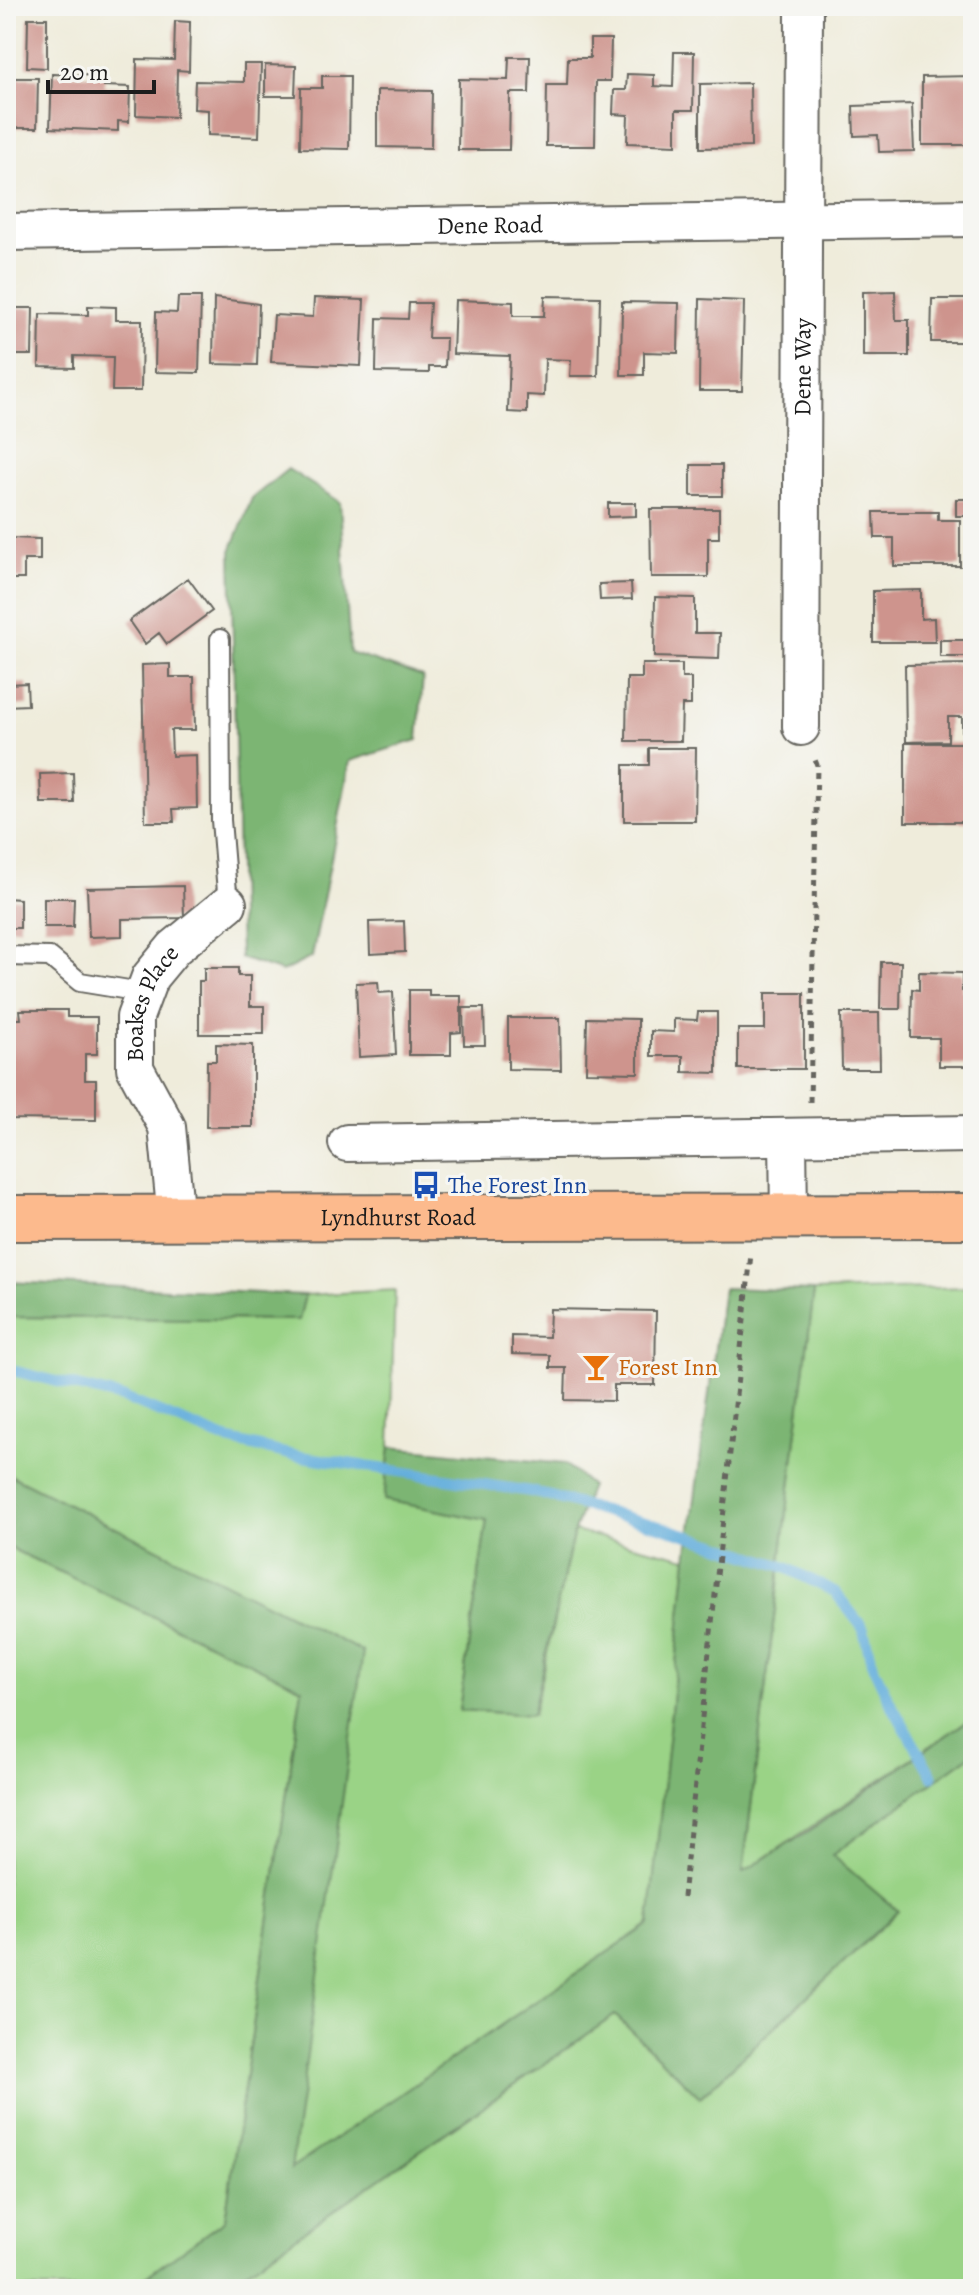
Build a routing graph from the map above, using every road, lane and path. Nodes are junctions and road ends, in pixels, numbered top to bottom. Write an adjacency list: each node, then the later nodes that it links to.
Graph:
1 (804, 6): 3 (street, Dene Way)
2 (973, 218): 3 (street, Dene Road)
3 (801, 220): 4 (street, Dene Road); 6 (street, Dene Way)
4 (6, 232)
5 (220, 639): 7 (lane)
6 (801, 727): 11 (path)
7 (228, 904): 9 (street, Boakes Place)
8 (6, 956): 9 (lane)
9 (141, 992): 16 (street, Boakes Place)
10 (973, 1134): 11 (street)
11 (798, 1137): 12 (street); 14 (street)
12 (347, 1143)
13 (973, 1216): 14 (main road, Lyndhurst Road)
14 (772, 1217): 16 (main road, Lyndhurst Road); 17 (path)
15 (6, 1218): 16 (main road, Lyndhurst Road)
16 (176, 1219)
17 (683, 1897)

